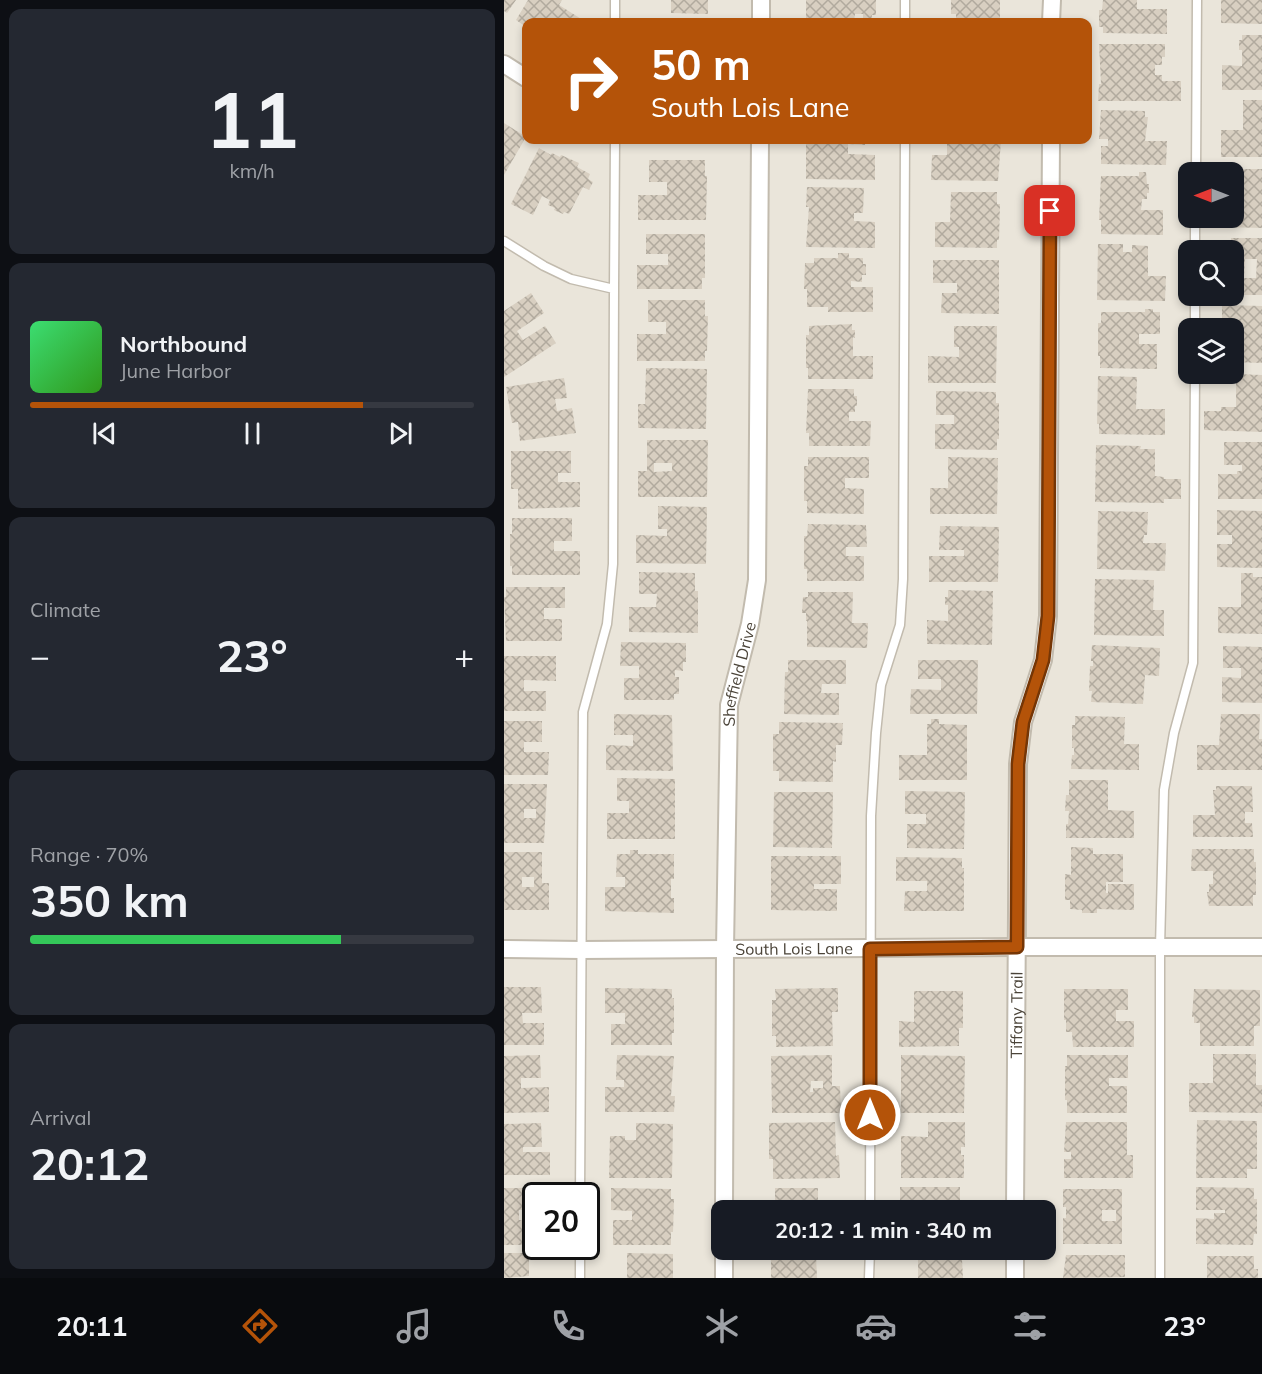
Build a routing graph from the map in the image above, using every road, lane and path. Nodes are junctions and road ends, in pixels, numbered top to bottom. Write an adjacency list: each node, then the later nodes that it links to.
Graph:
1 (615, 0): 6 (lane)
2 (761, 0): 7 (street)
3 (905, 0): 8 (lane)
4 (1052, 0): 9 (street)
5 (1197, 0): 16 (lane)
6 (615, 18)
7 (761, 18)
8 (905, 18)
9 (1052, 18)
10 (504, 64): 11 (street)
11 (522, 75)
12 (615, 144): 18 (lane)
13 (760, 144): 24 (street, Sheffield Drive)
14 (905, 144): 25 (lane)
15 (1051, 144): 20 (street, Tiffany Trail)
16 (1196, 162)
17 (504, 241): 18 (lane)
18 (614, 289): 26 (lane)
19 (1195, 384): 21 (lane)
20 (1017, 947): 21 (street, South Lois Lane); 25 (street, South Lois Lane); 30 (street, Tiffany Trail)
21 (1160, 947): 22 (street, South Lois Lane); 39 (lane)
22 (1262, 947)
23 (504, 949): 26 (street, South Lois Lane)
24 (724, 949): 25 (street, South Lois Lane); 26 (street, South Lois Lane); 28 (street, Sheffield Drive)
25 (870, 949): 29 (lane)
26 (581, 950): 27 (lane)
27 (580, 1182)
28 (724, 1200)
29 (870, 1200)
30 (1015, 1200)
31 (580, 1260): 35 (lane)
32 (724, 1260): 36 (street)
33 (870, 1260): 37 (lane)
34 (1015, 1260): 38 (street)
35 (580, 1278)
36 (724, 1278)
37 (869, 1278)
38 (1015, 1278)
39 (1160, 1278)

